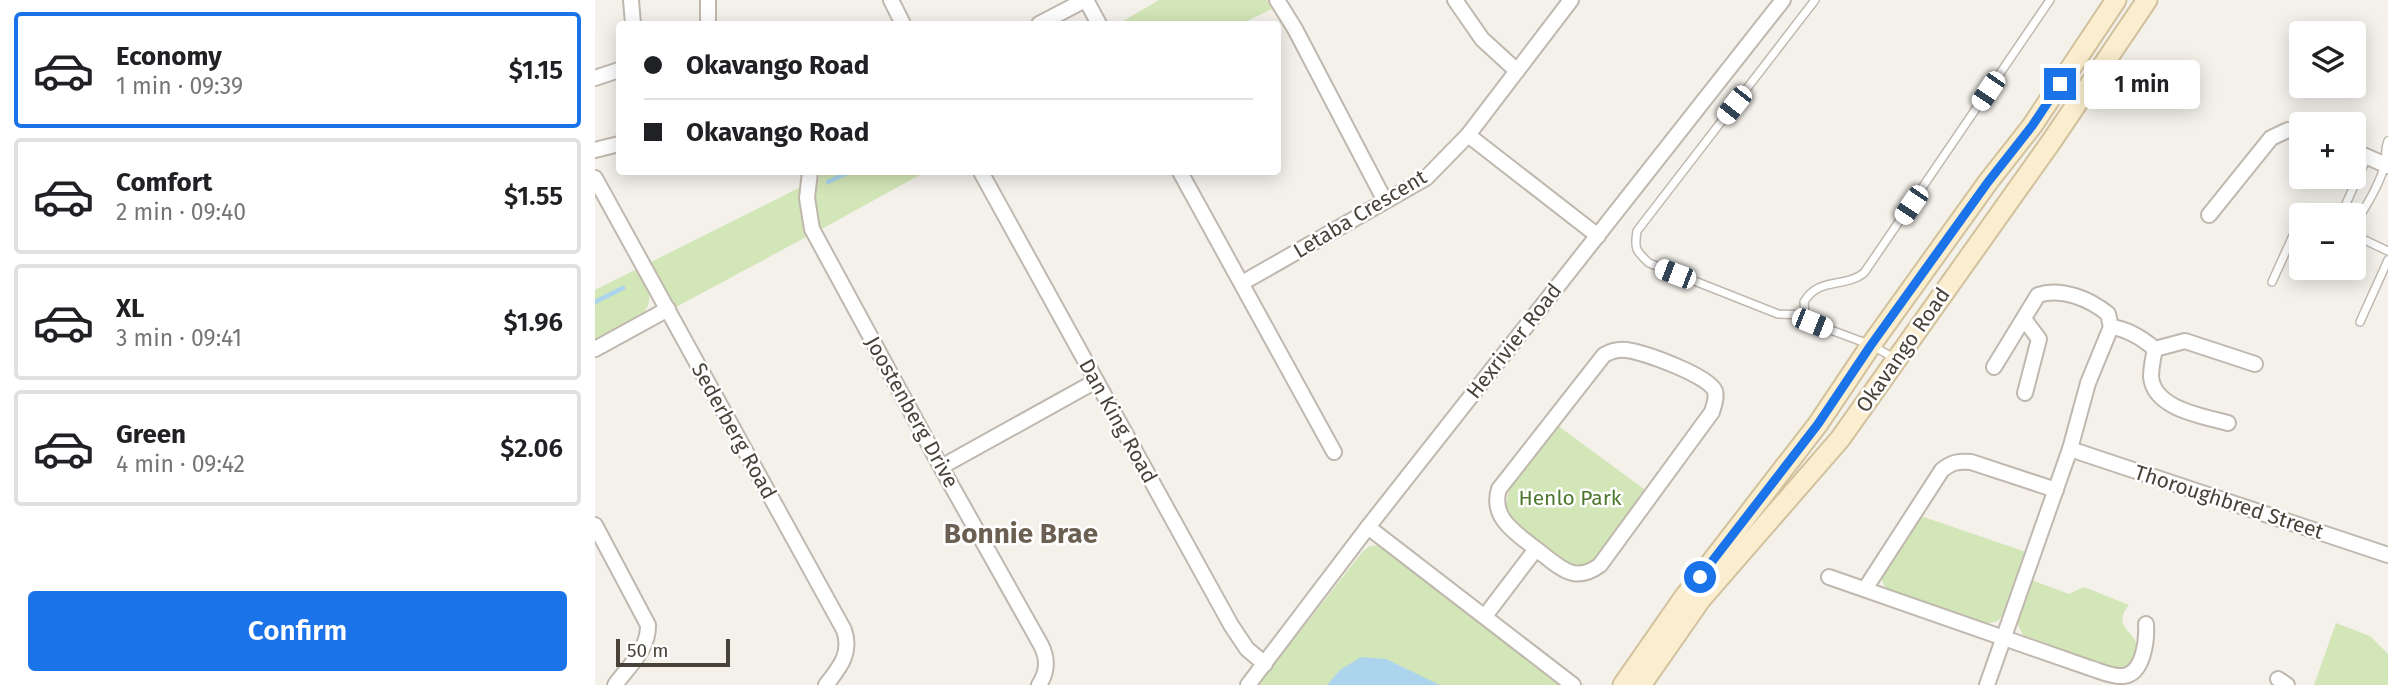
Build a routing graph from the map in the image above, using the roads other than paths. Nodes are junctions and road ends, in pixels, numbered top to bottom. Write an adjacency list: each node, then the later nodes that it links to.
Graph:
1 (631, 0): 13 (street)
2 (708, 0): 14 (street)
3 (891, 0): 15 (street)
4 (1085, 0): 16 (street); 17 (street)
5 (1277, 0): 32 (street)
6 (1455, 0): 19 (street)
7 (1571, 0): 19 (street, Letaba Crescent)
8 (1783, 0): 35 (street, Hexrivier Road)
9 (1815, 0): 43 (lane)
10 (2050, 0): 43 (lane)
11 (2116, 0): 47 (main road, Okavango Road)
12 (2147, 0): 50 (main road, Okavango Road)
13 (633, 21)
14 (708, 21)
15 (902, 21)
16 (1045, 21)
17 (1098, 21)
18 (616, 71): 20 (street)
19 (1517, 71): 22 (street, Letaba Crescent)
20 (595, 78)
21 (2289, 130): 34 (street)
22 (1468, 135): 32 (street, Letaba Crescent); 35 (street)
23 (2388, 141): 27 (lane)
24 (616, 145): 25 (street)
25 (595, 150)
26 (2366, 157): 27 (street)
27 (2386, 166): 33 (lane)
28 (810, 175): 58 (street, Joostenberg Drive)
29 (983, 175): 53 (street, Dan King Road)
30 (1182, 175): 41 (street)
31 (595, 178): 42 (street, Sederberg Road)
32 (1385, 201): 41 (street, Letaba Crescent)
33 (2366, 206)
34 (2209, 215)
35 (1598, 236): 61 (street, Hexrivier Road)
36 (2366, 241): 38 (lane)
37 (2289, 244): 40 (lane)
38 (2388, 251)
39 (2388, 260): 45 (lane)
40 (2272, 282)
41 (1242, 284): 57 (street)
42 (667, 309): 48 (street); 71 (street, Sederberg Road)
43 (1805, 315): 47 (lane)
44 (2024, 318): 46 (street); 52 (street); 54 (street)
45 (2360, 322)
46 (2111, 327): 49 (street); 56 (street)
47 (1871, 345): 50 (lane); 75 (main road, Okavango Road)
48 (595, 349)
49 (2155, 349): 51 (street); 55 (street)
50 (1896, 360): 76 (main road, Okavango Road)
51 (2255, 364)
52 (1994, 367)
53 (1096, 381): 58 (street); 69 (street, Dan King Road)
54 (2025, 393)
55 (2228, 423)
56 (2070, 449): 59 (street); 63 (street, Thoroughbred Street)
57 (1334, 452)
58 (941, 467): 72 (street, Joostenberg Drive)
59 (2056, 490): 65 (street); 68 (street)
60 (595, 525): 70 (street)
61 (1368, 527): 66 (street); 69 (street, Hexrivier Road)
62 (1537, 549): 62 (street); 66 (street)
63 (2388, 555)
64 (1829, 577): 65 (street)
65 (1865, 589): 68 (street)
66 (1485, 616): 74 (street)
67 (2146, 624): 68 (street)
68 (2004, 636): 77 (street)
69 (1265, 664): 73 (street, Hexrivier Road)
70 (614, 685)
71 (826, 685)
72 (1039, 685)
73 (1248, 685)
74 (1573, 685)
75 (1623, 685)
76 (1641, 685)
77 (1987, 685)

